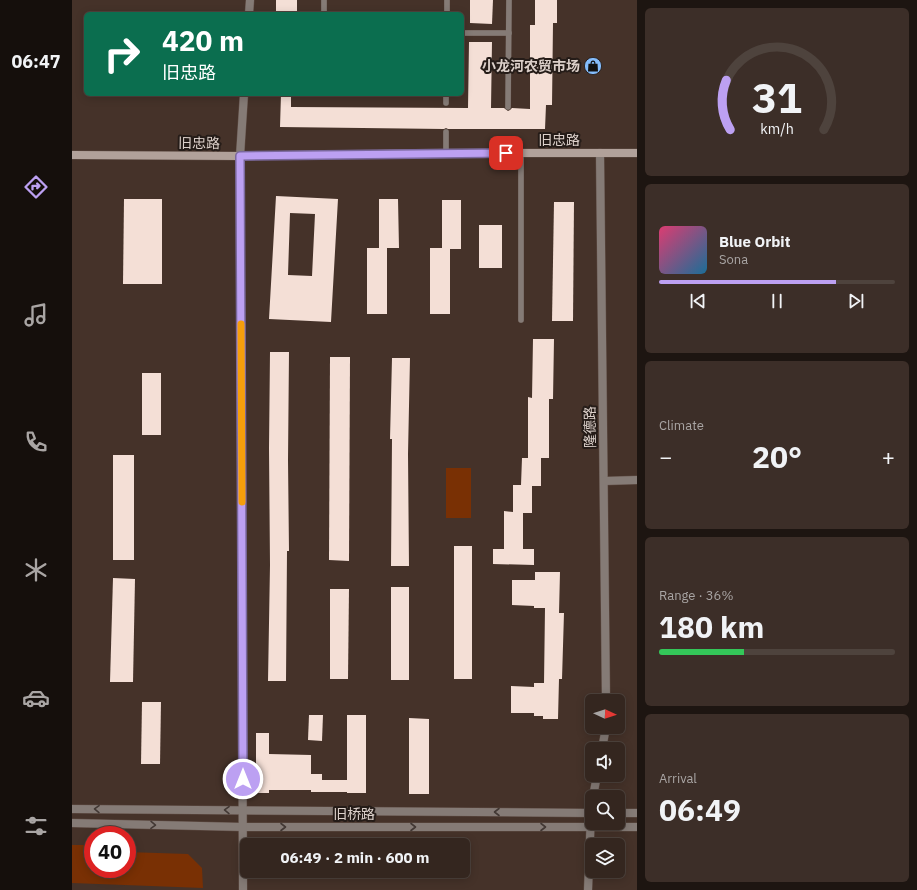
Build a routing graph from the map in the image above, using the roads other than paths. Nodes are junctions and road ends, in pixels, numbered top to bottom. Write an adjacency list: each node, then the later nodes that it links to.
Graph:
1 (250, 0): 5 (street)
2 (324, 0): 6 (lane)
3 (447, 0): 7 (lane)
4 (510, 0): 9 (lane)
5 (249, 12)
6 (324, 12)
7 (447, 12)
8 (464, 33): 9 (lane)
9 (509, 33): 13 (lane)
10 (244, 96): 20 (street)
11 (446, 96): 12 (lane)
12 (446, 103)
13 (508, 107)
14 (446, 132): 15 (lane)
15 (446, 153): 16 (main road, 旧忠路); 20 (main road, 旧忠路)
16 (521, 153): 17 (main road, 旧忠路); 21 (lane)
17 (600, 153): 18 (main road, 旧忠路); 23 (street, 隆德路)
18 (637, 154)
19 (72, 155): 20 (main road, 旧忠路)
20 (240, 156): 26 (street)
21 (521, 320)
22 (637, 480): 23 (street)
23 (604, 481): 24 (street, 隆德路)
24 (606, 694)
25 (72, 809): 26 (street, 旧桥路, one-way to 25)
26 (243, 810): 27 (street, 旧桥路, one-way to 26); 31 (street)
27 (585, 810)
28 (625, 813): 29 (street)
29 (637, 813)
30 (72, 824): 31 (street, 旧桥路, one-way to 31)
31 (243, 827): 32 (street, 旧桥路, one-way to 32); 36 (street)
32 (585, 827)
33 (625, 827): 34 (street, 旧桥路)
34 (637, 827)
35 (590, 830): 37 (street)
36 (243, 890)
37 (588, 890)

